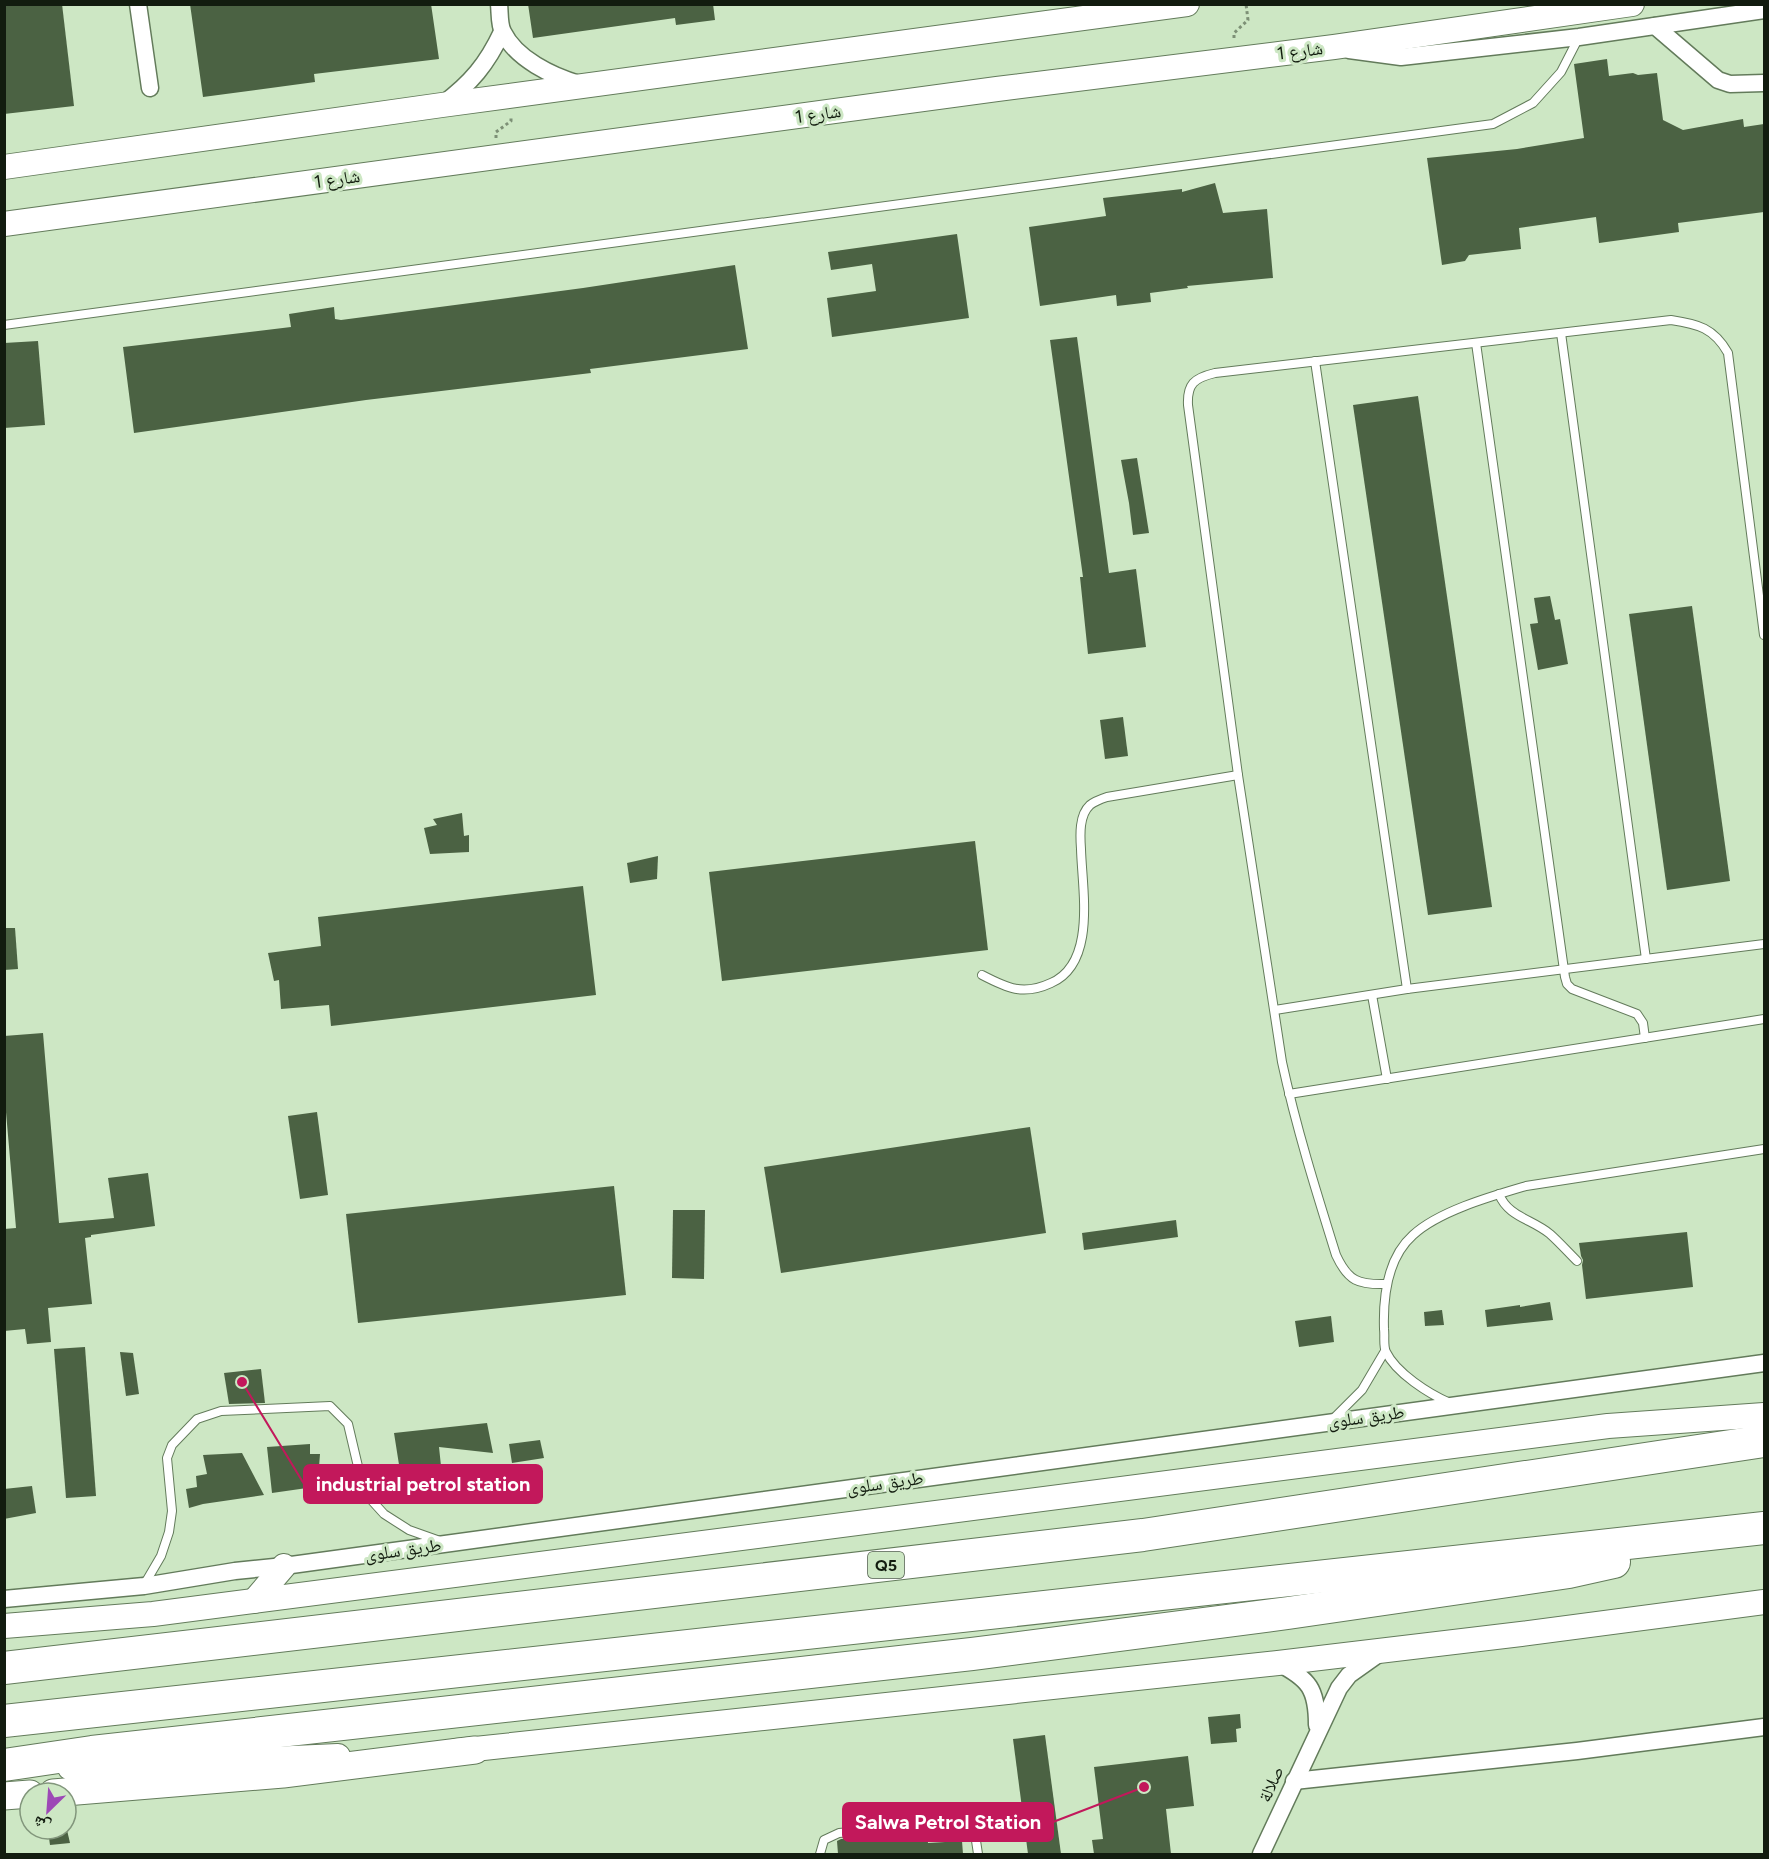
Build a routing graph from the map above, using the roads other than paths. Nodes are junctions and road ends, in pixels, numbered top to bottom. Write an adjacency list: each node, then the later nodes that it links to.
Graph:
1 (138, 4): 13 (street)
2 (499, 4): 8 (street)
3 (1187, 4): 5 (main road)
4 (1632, 4): 10 (main road, شارع 1)
5 (1130, 9): 12 (main road)
6 (1764, 10): 7 (street)
7 (1655, 26): 9 (street); 11 (street)
8 (502, 32): 12 (street); 14 (street)
9 (1579, 37): 10 (street); 17 (lane)
10 (1334, 47): 16 (main road, شارع 1)
11 (1764, 82)
12 (588, 86): 14 (main road)
13 (150, 88)
14 (442, 105): 15 (main road)
15 (4, 167)
16 (4, 224)
17 (4, 325)
18 (1561, 333): 19 (lane); 21 (lane); 24 (lane)
19 (1476, 342): 20 (lane); 25 (lane)
20 (1315, 362): 22 (lane); 27 (lane)
21 (1764, 635)
22 (1238, 775): 26 (lane); 29 (lane)
23 (1764, 944): 24 (lane)
24 (1646, 959): 25 (lane)
25 (1563, 970): 27 (lane); 31 (lane)
26 (982, 975)
27 (1407, 989): 28 (lane)
28 (1372, 995): 29 (lane); 32 (lane)
29 (1275, 1010): 33 (lane)
30 (1764, 1019): 31 (lane)
31 (1645, 1038): 32 (lane)
32 (1388, 1079): 33 (lane)
33 (1289, 1094): 37 (lane)
34 (1764, 1149): 35 (lane)
35 (1499, 1194): 36 (lane); 37 (lane)
36 (1577, 1261)
37 (1387, 1284): 38 (lane)
38 (1385, 1351): 40 (lane); 42 (lane)
39 (1764, 1363): 40 (street, طريق سلوى)
40 (1456, 1405): 42 (street, طريق سلوى)
41 (1764, 1415): 49 (main road, طريق سلوى)
42 (1329, 1422): 45 (street, طريق سلوى)
43 (1764, 1441): 54 (highway, Q5)
44 (1754, 1529): 55 (highway); 59 (highway)
45 (446, 1544): 46 (street, طريق سلوى); 47 (lane)
46 (284, 1566): 47 (street, طريق سلوى); 49 (main road)
47 (144, 1586): 48 (street, طريق سلوى)
48 (4, 1599)
49 (254, 1601): 51 (main road, طريق سلوى)
50 (1764, 1602): 52 (main road)
51 (4, 1626)
52 (1383, 1651): 53 (main road); 57 (street, صلالة)
53 (1278, 1663): 57 (street, صلالة); 58 (main road)
54 (4, 1668)
55 (4, 1721)
56 (1764, 1727): 60 (street)
57 (1317, 1730): 60 (street, صلالة)
58 (475, 1750): 59 (main road); 61 (main road)
59 (4, 1768)
60 (1294, 1781): 64 (street, صلالة)
61 (78, 1791)
62 (820, 1854): 63 (lane)
63 (978, 1854)
64 (1261, 1854)

